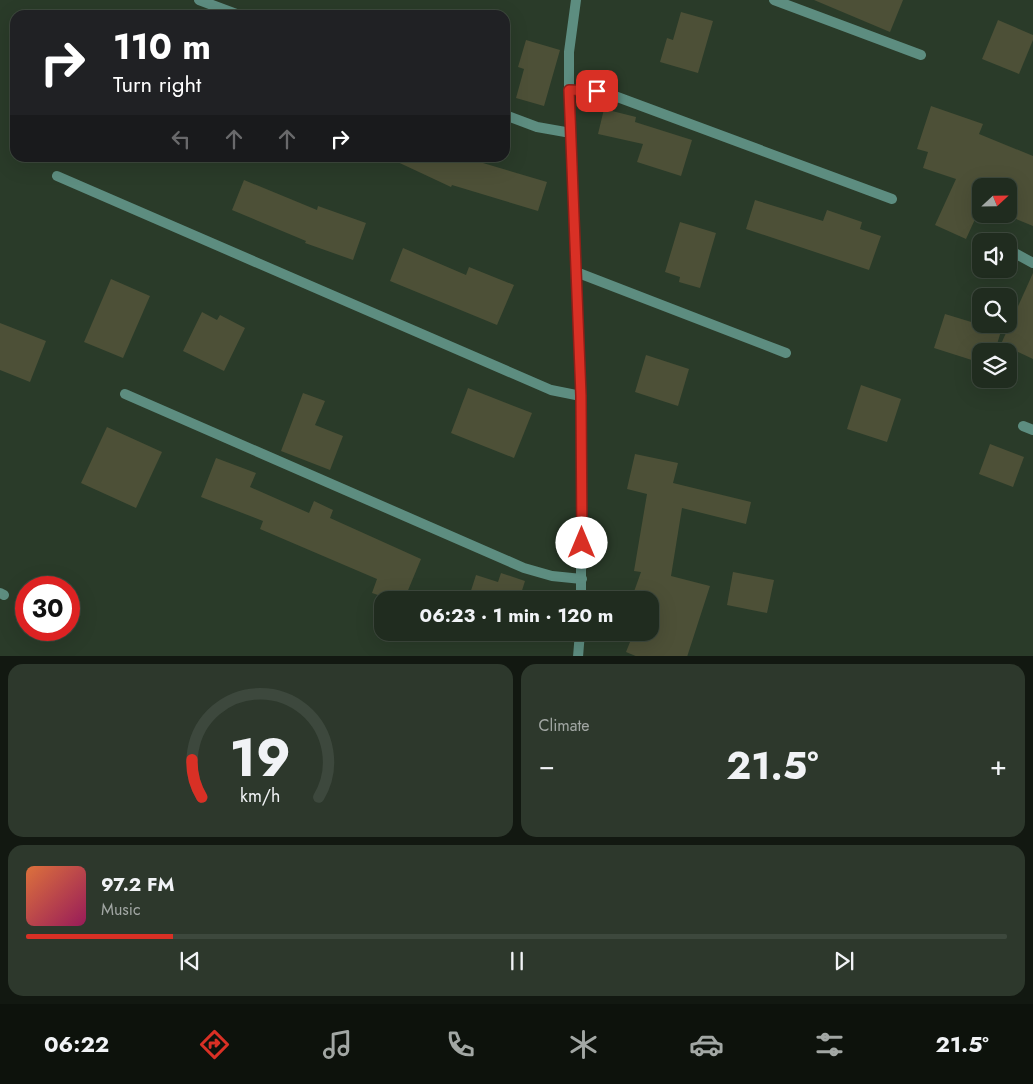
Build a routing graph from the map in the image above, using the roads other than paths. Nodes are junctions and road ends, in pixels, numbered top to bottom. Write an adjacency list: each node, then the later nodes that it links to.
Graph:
1 (199, 0): 4 (street)
2 (576, 0): 6 (street)
3 (774, 0): 5 (street)
4 (225, 10)
5 (921, 56)
6 (569, 90): 8 (street); 10 (street)
7 (510, 117): 8 (street)
8 (571, 133): 13 (street)
9 (57, 176): 16 (street)
10 (892, 199)
11 (1017, 254): 12 (street)
12 (1033, 263)
13 (576, 272): 14 (street); 16 (street)
14 (786, 353)
15 (125, 394): 17 (street)
16 (581, 396): 17 (street)
17 (582, 579): 18 (street)
18 (581, 591)
19 (579, 641): 20 (street)
20 (578, 656)

